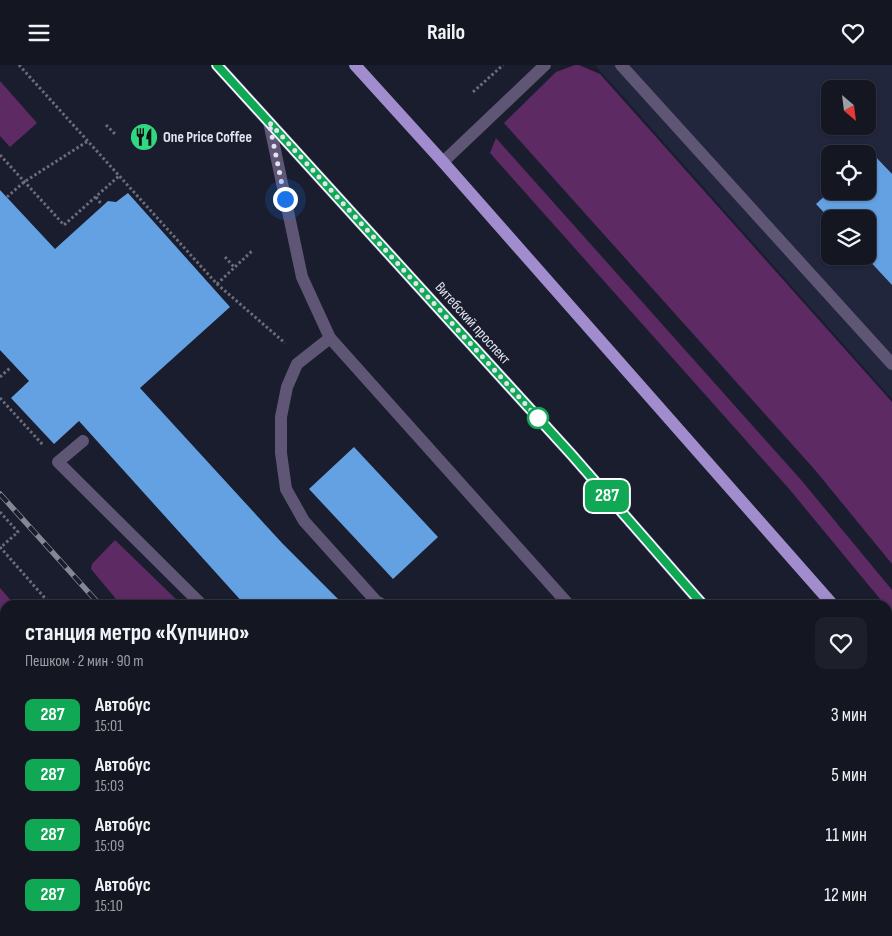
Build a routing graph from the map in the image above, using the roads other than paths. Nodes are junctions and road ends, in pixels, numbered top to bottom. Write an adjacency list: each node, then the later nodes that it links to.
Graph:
1 (217, 65): 5 (main road, Витебский проспект)
2 (355, 65): 6 (main road)
3 (545, 65): 6 (street)
4 (621, 65): 8 (street)
5 (269, 122): 7 (street); 13 (main road, Витебский проспект)
6 (443, 162): 14 (main road)
7 (330, 338): 11 (street); 12 (street)
8 (892, 364)
9 (83, 441): 10 (street)
10 (197, 600)
11 (375, 600)
12 (565, 600)
13 (699, 600)
14 (829, 600)

